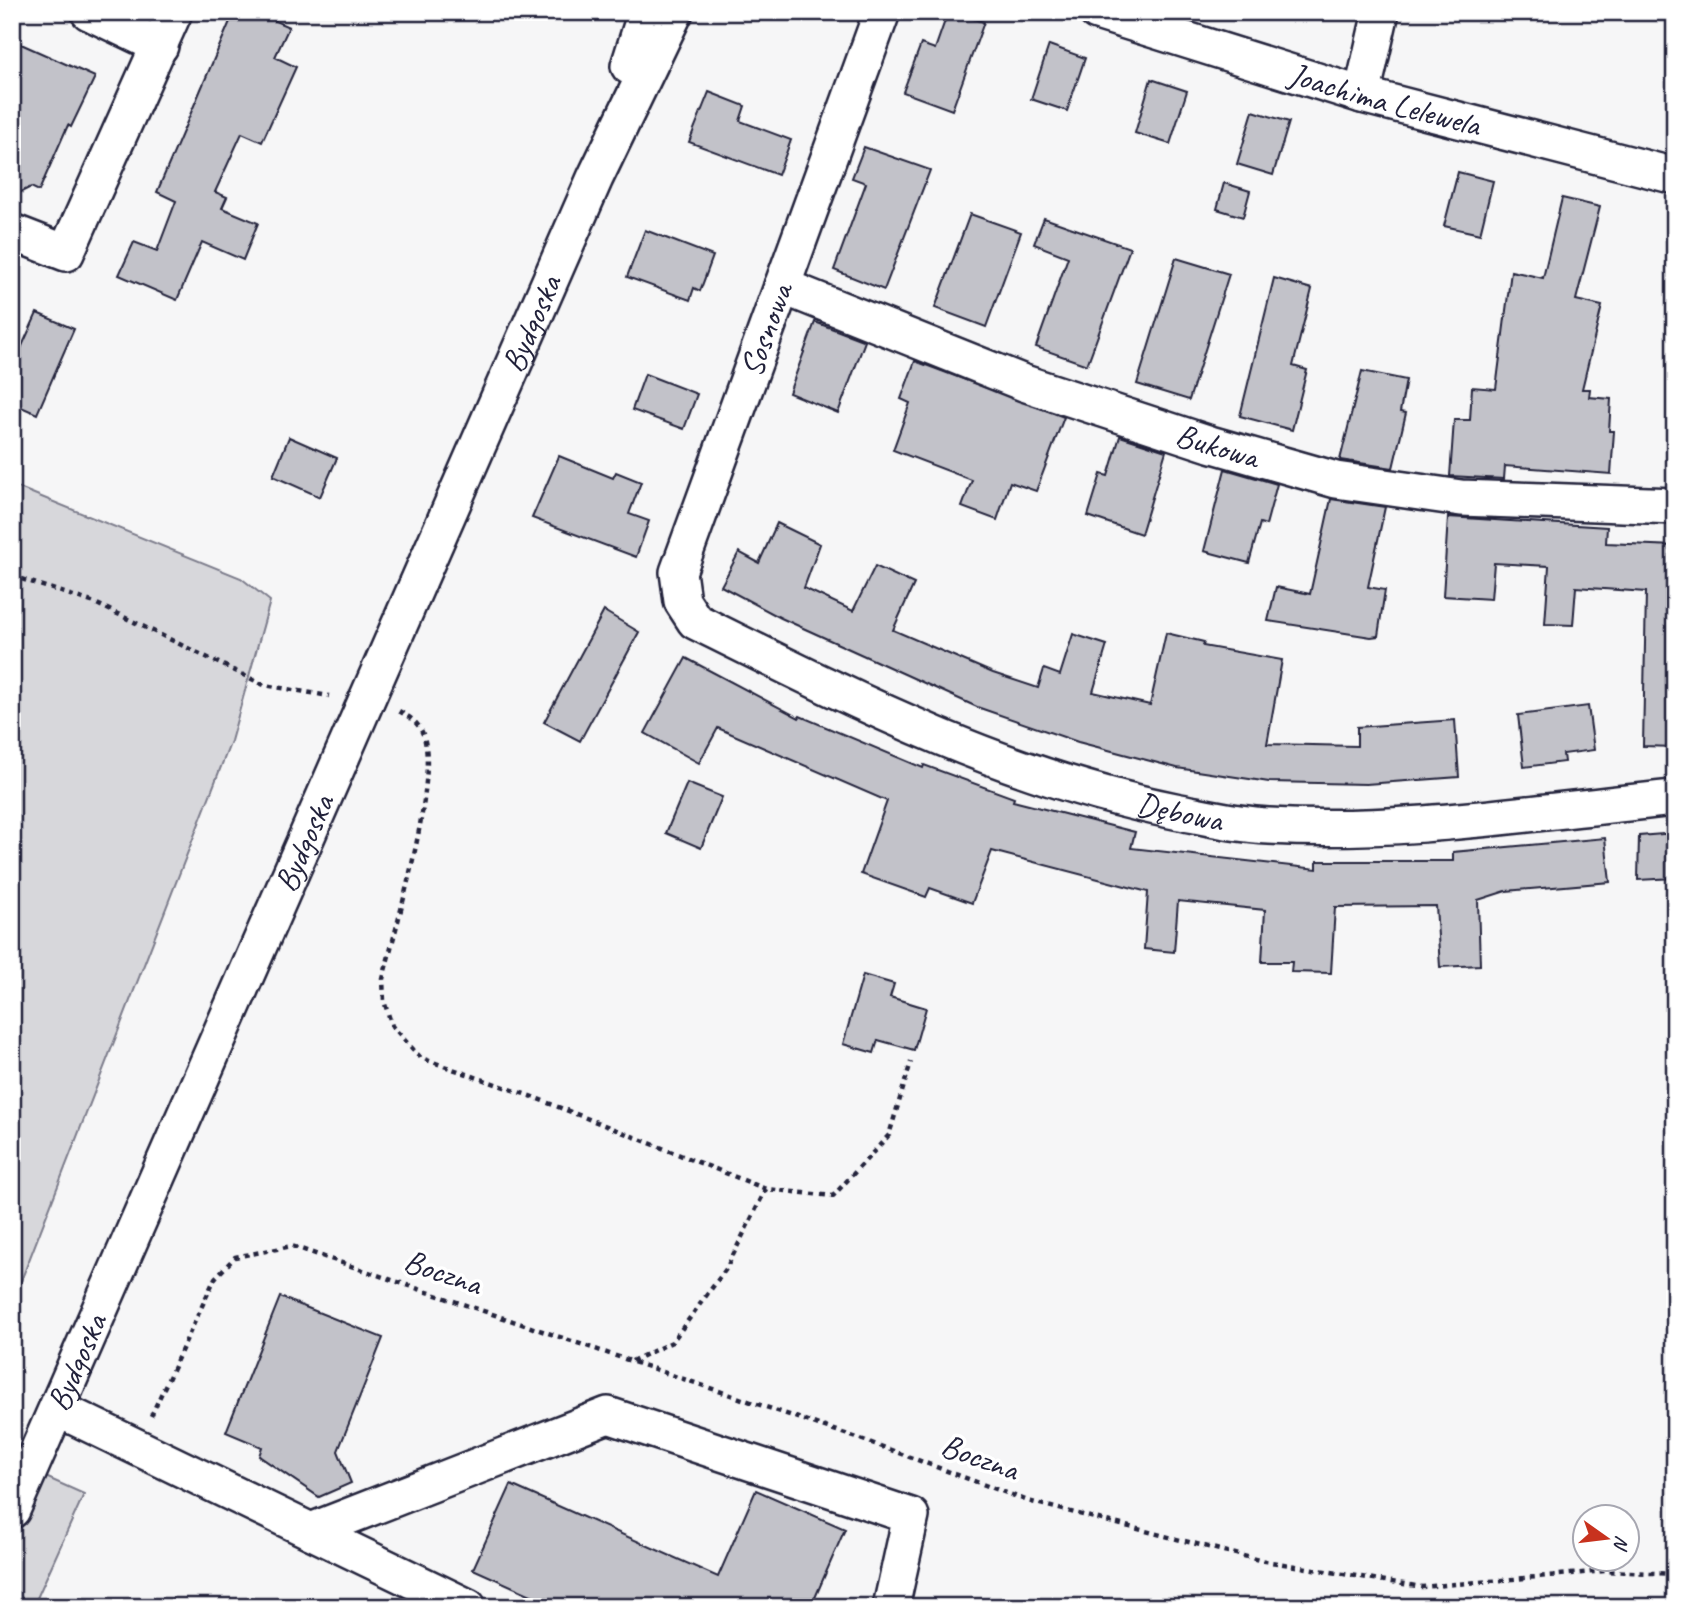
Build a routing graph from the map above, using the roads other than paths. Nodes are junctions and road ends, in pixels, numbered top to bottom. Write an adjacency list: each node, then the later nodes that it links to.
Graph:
1 (89, 12): 8 (street)
2 (174, 12): 8 (street)
3 (646, 12): 11 (street, Bydgoska)
4 (675, 12): 11 (street, Bydgoska)
5 (882, 12): 13 (street, Sosnowa)
6 (1097, 12): 9 (street, Joachima Lelewela)
7 (1381, 12): 9 (street)
8 (160, 46): 12 (street)
9 (1362, 95): 10 (street, Joachima Lelewela)
10 (1675, 176)
11 (595, 178): 17 (street, Bydgoska)
12 (12, 232)
13 (782, 286): 14 (street, Bukowa); 15 (street, Sosnowa)
14 (1675, 506)
15 (720, 634): 16 (street, Dębowa)
16 (1675, 798)
17 (58, 1409): 18 (street, Bydgoska); 19 (street)
18 (12, 1510)
19 (311, 1531): 20 (street); 21 (street)
20 (468, 1607)
21 (891, 1607)

